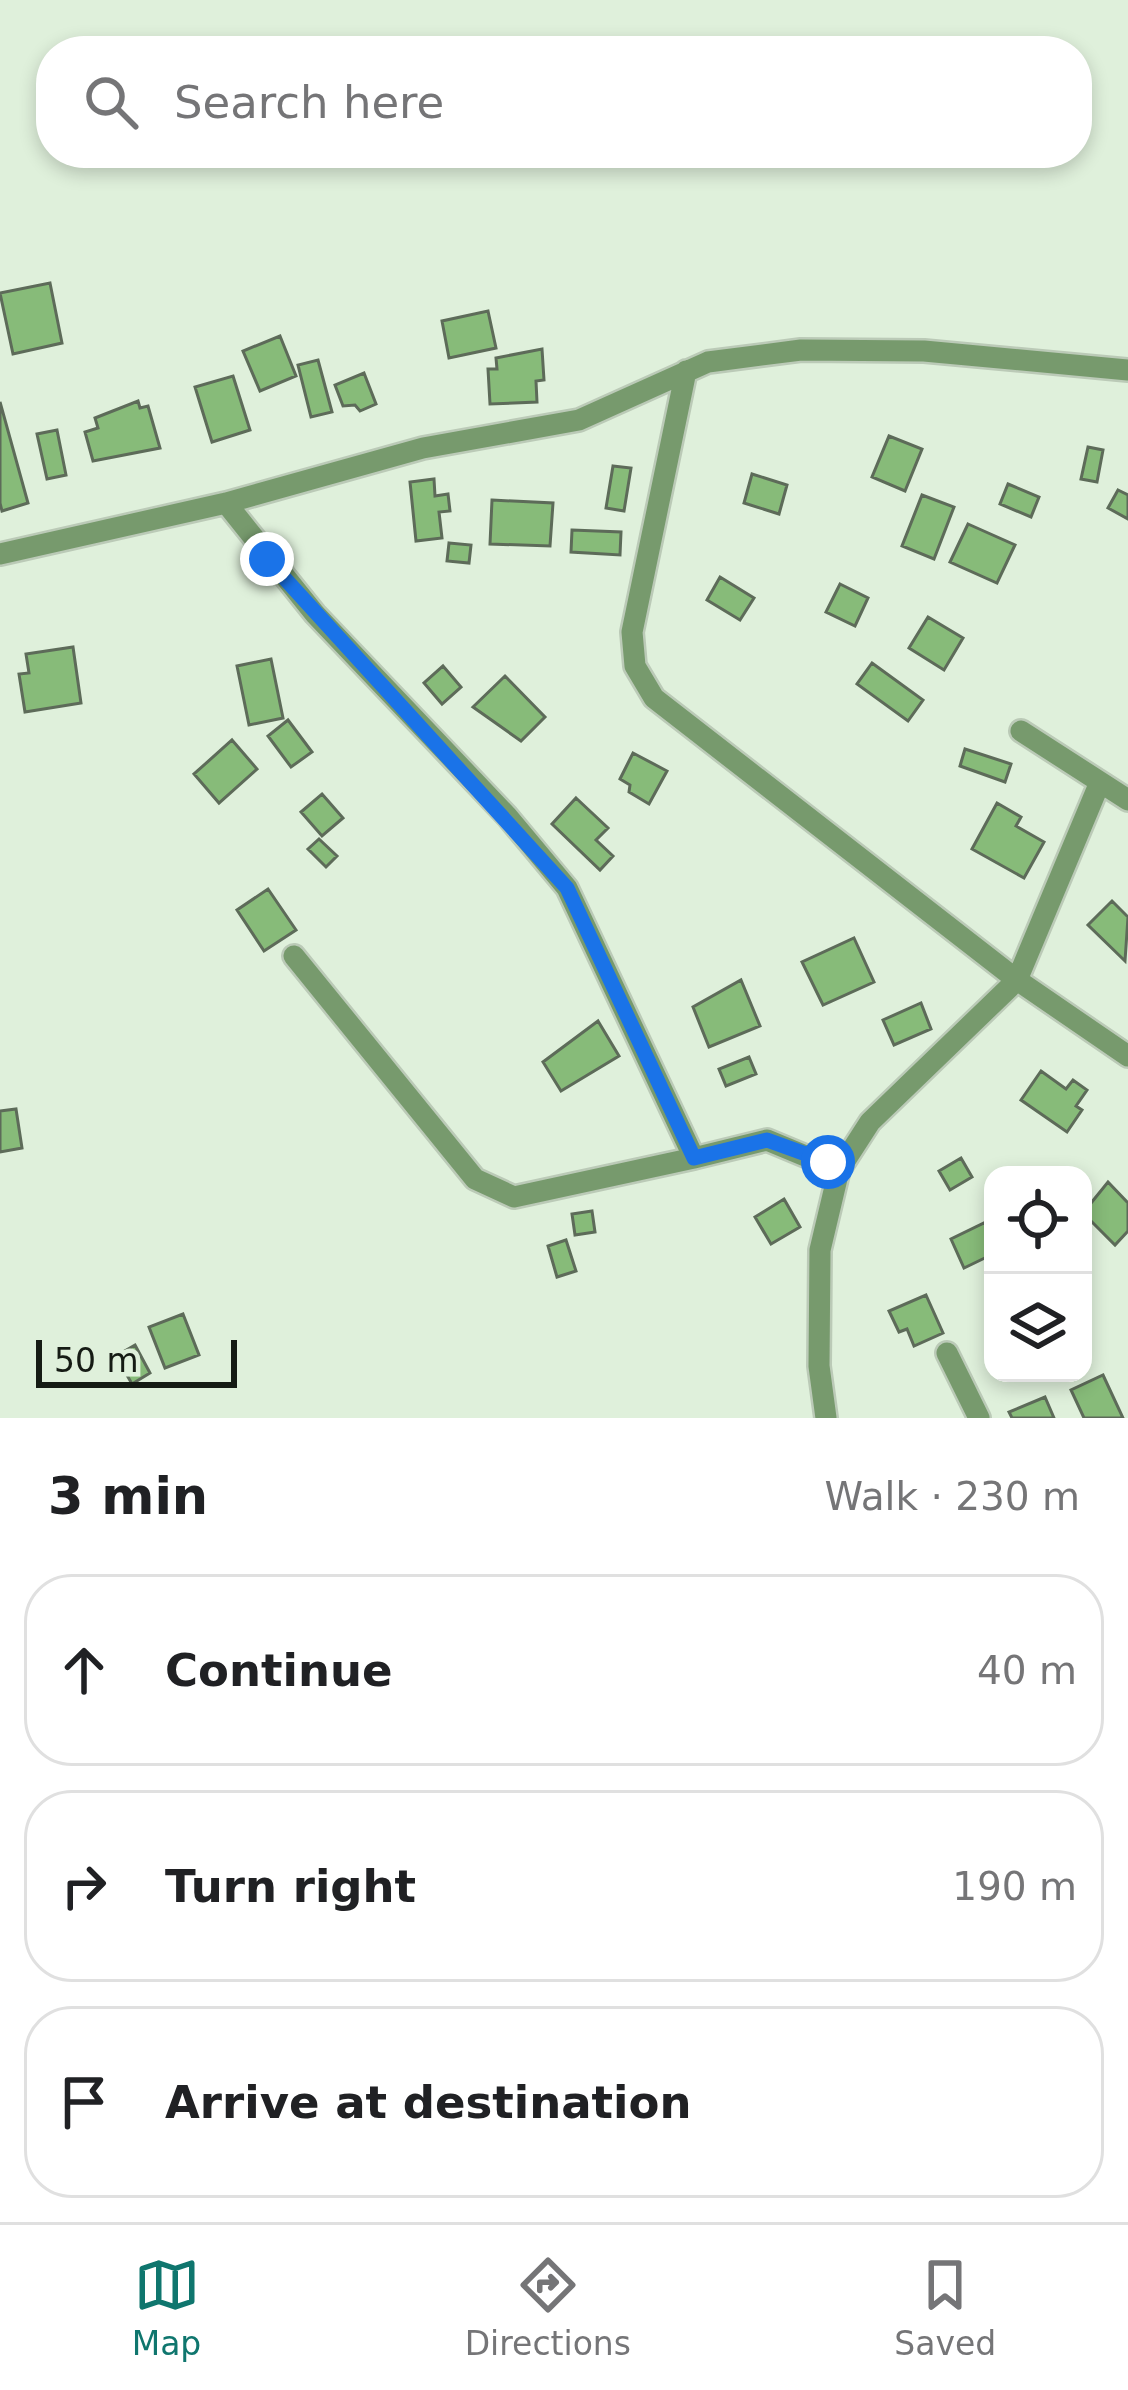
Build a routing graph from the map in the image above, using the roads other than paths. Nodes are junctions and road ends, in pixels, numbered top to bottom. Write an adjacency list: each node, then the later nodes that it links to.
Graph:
1 (1128, 370): 2 (street)
2 (686, 371): 3 (street); 9 (street)
3 (226, 503): 4 (street); 11 (street)
4 (0, 554)
5 (1021, 731): 6 (street)
6 (1100, 782): 7 (street); 9 (street)
7 (1128, 800)
8 (294, 956): 11 (street)
9 (1017, 980): 10 (street); 12 (street)
10 (1128, 1056)
11 (694, 1158): 12 (street)
12 (839, 1170): 14 (street)
13 (947, 1353): 15 (street)
14 (826, 1418)
15 (980, 1418)

